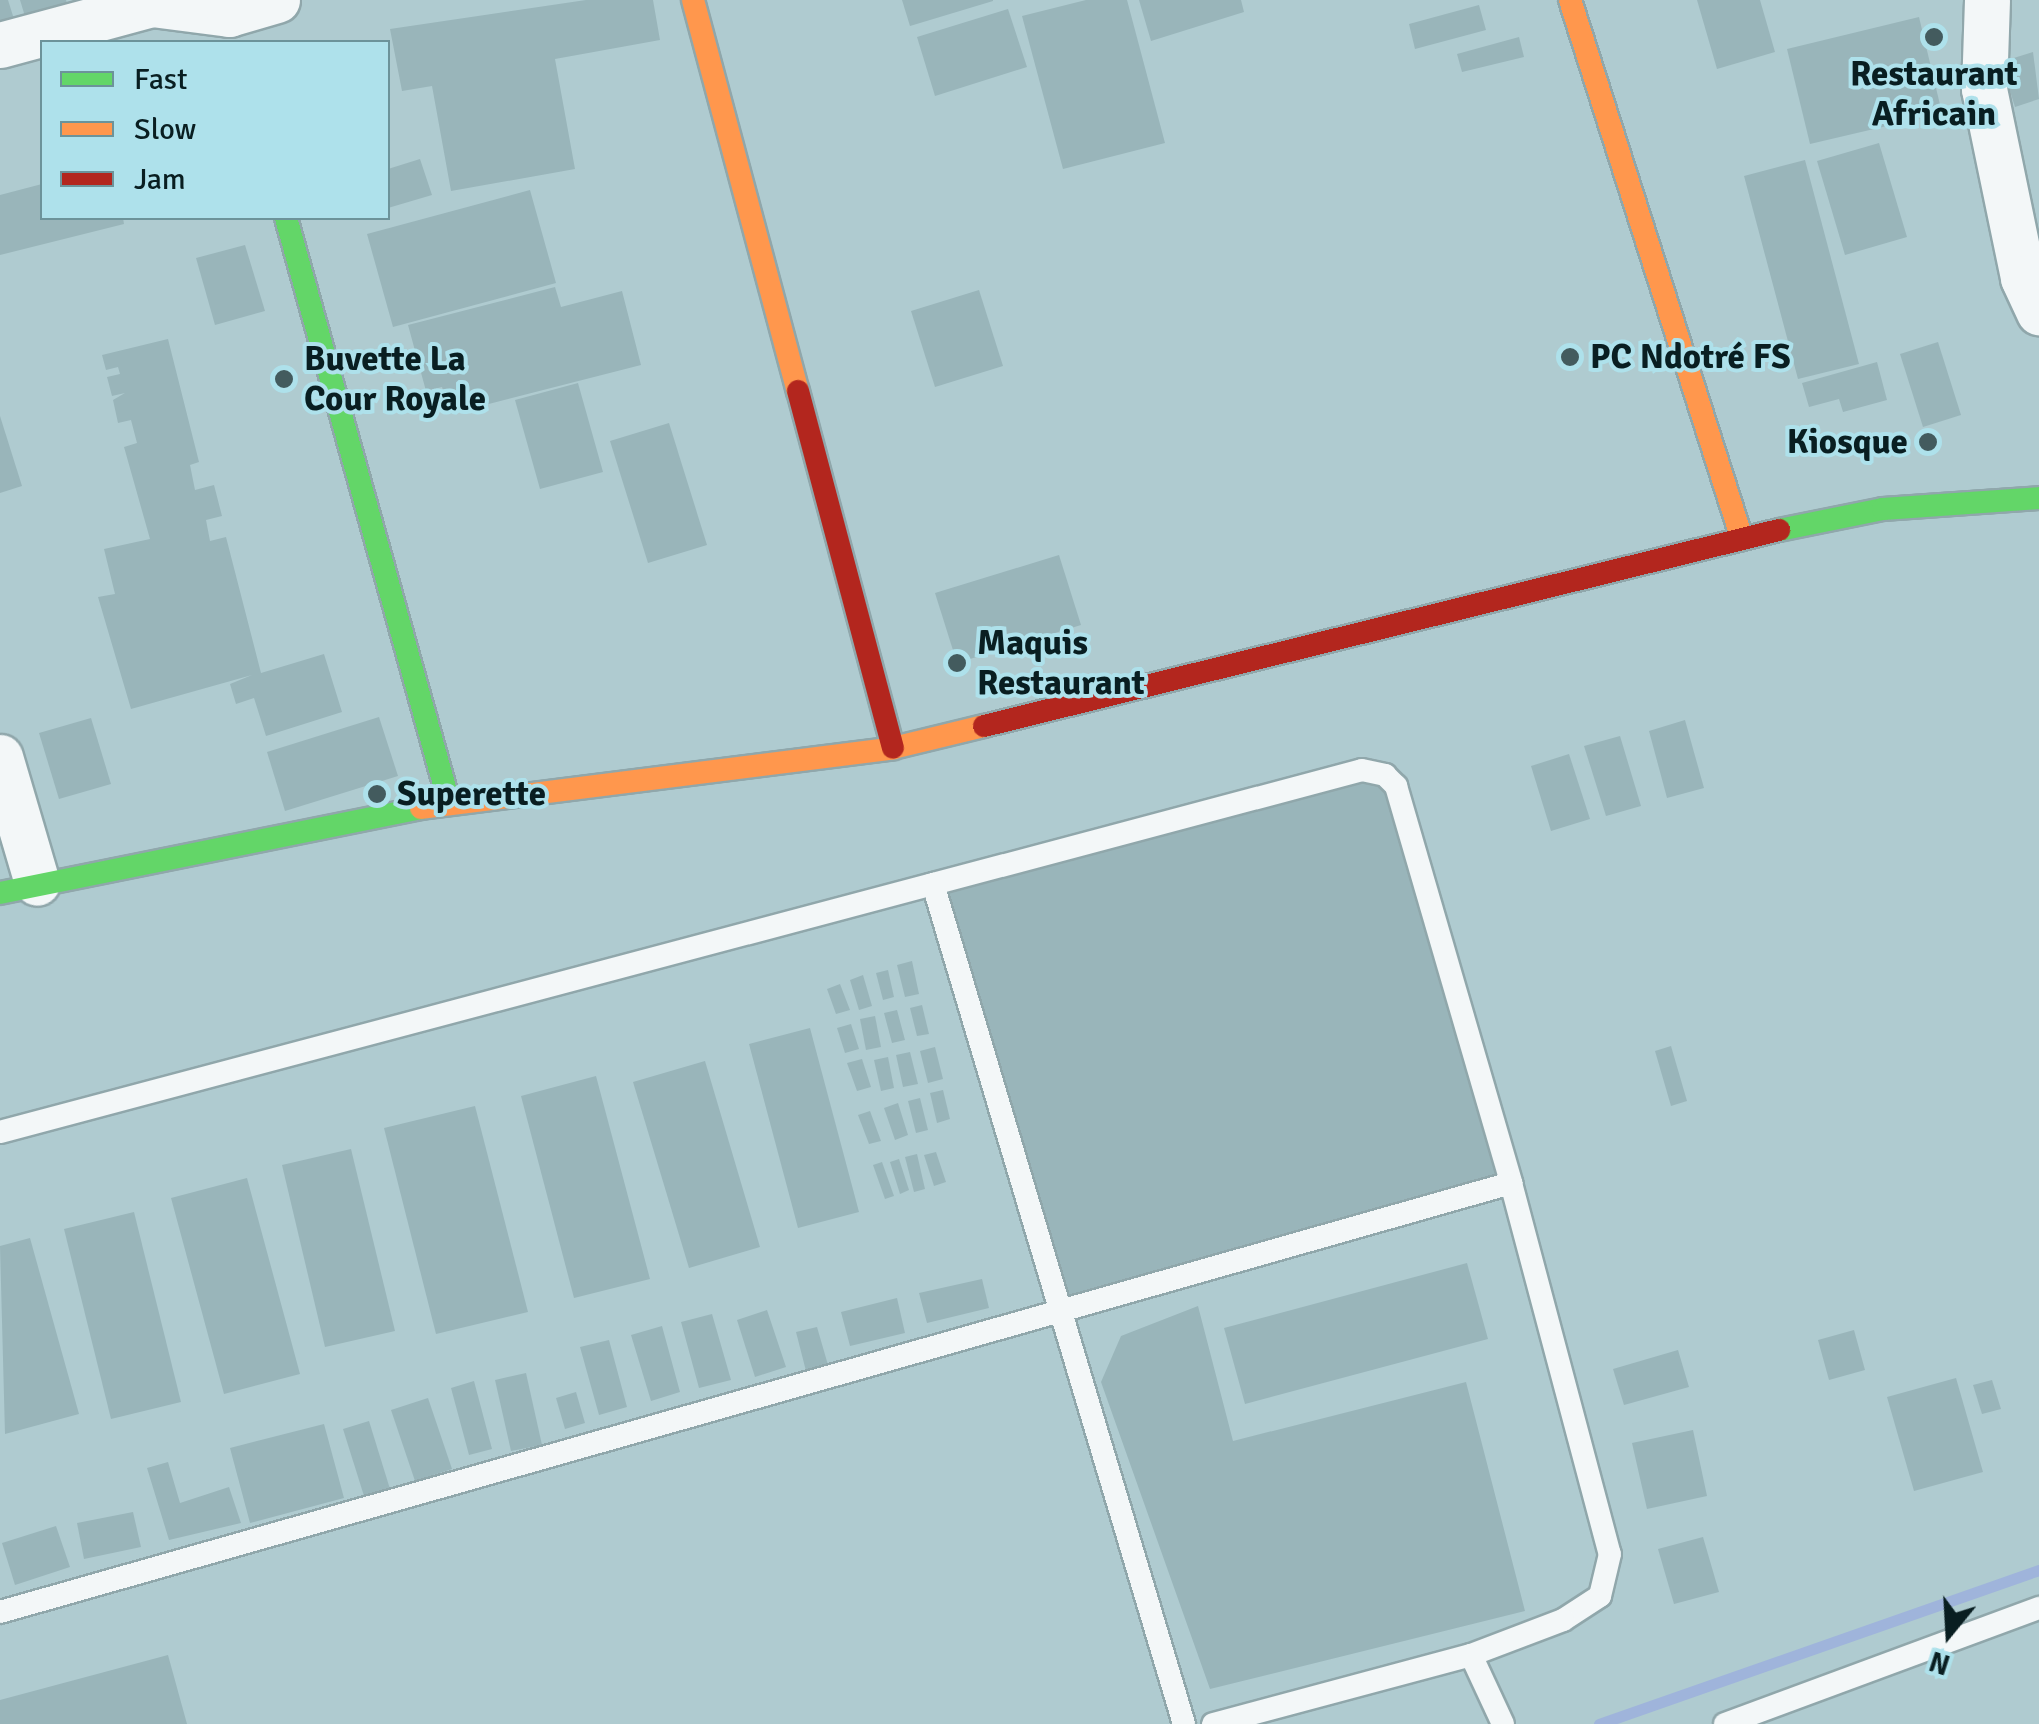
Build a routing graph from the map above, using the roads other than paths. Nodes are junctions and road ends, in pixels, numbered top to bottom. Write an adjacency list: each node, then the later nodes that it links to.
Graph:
1 (277, 0): 5 (street)
2 (693, 0): 11 (street)
3 (1570, 0): 10 (street)
4 (1987, 0): 8 (street)
5 (230, 19): 6 (street)
6 (0, 45)
7 (287, 220): 13 (street)
8 (2039, 313)
9 (2039, 498): 10 (street)
10 (1742, 539): 11 (street)
11 (893, 748): 13 (street)
12 (0, 756): 15 (street)
13 (449, 802): 15 (street)
14 (934, 884): 16 (lane); 17 (lane); 18 (lane)
15 (18, 888)
16 (0, 1132)
17 (1511, 1184): 18 (lane); 21 (lane)
18 (1058, 1312): 20 (lane); 22 (lane)
19 (2039, 1608): 25 (lane)
20 (0, 1612)
21 (1470, 1654): 23 (lane); 24 (lane)
22 (1184, 1724)
23 (1213, 1724)
24 (1503, 1724)
25 (1724, 1724)

